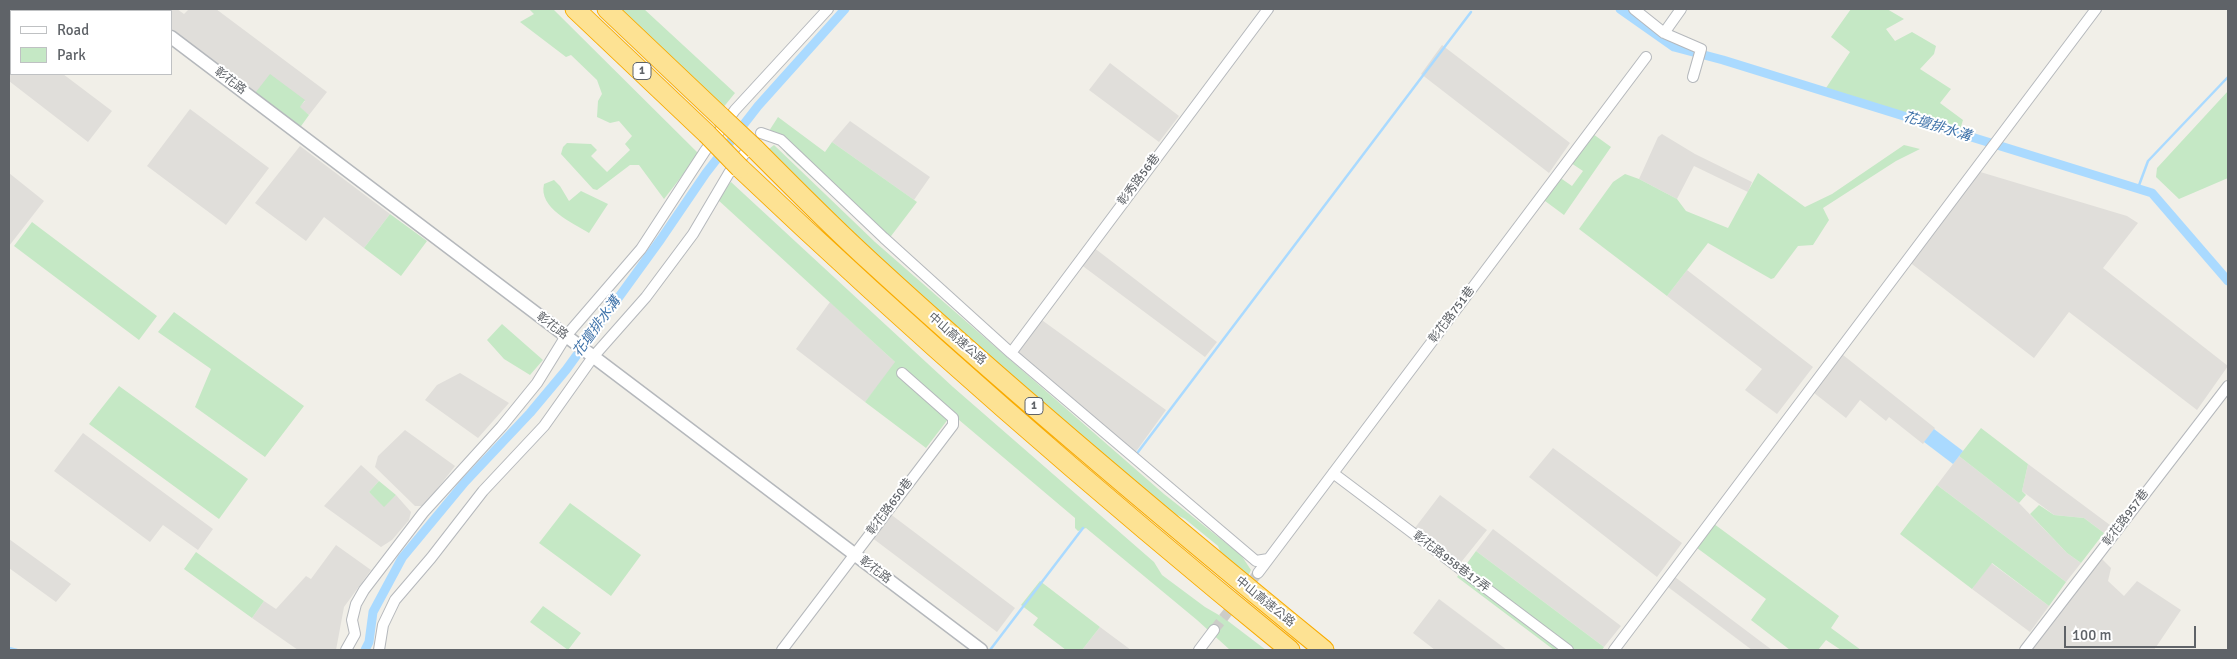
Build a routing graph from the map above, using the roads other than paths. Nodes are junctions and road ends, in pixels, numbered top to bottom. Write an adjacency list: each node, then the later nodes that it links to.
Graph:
1 (576, 9): 28 (highway, 中山高速公路 / 1, bridge)
2 (607, 9): 12 (highway, 中山高速公路 / 1, bridge)
3 (828, 9): 13 (street)
4 (1268, 9): 14 (street, 彰秀路56巷)
5 (1634, 9): 8 (street)
6 (1681, 9): 8 (street)
7 (2096, 9): 31 (street)
8 (1664, 33): 11 (street)
9 (172, 39): 13 (street, 彰花路)
10 (1646, 57): 18 (street, 彰花路751巷)
11 (1693, 77)
12 (759, 139): 14 (street); 15 (street); 29 (highway, 中山高速公路 / 1)
13 (570, 339): 15 (street, 彰花路); 23 (street)
14 (1011, 353): 20 (street)
15 (591, 355): 19 (street, 彰花路); 24 (street)
16 (902, 373): 19 (street, 彰花路650巷)
17 (2228, 386): 32 (street, 彰花路957巷)
18 (1333, 473): 20 (street, 彰花路751巷); 30 (street, 彰花路958巷17弄)
19 (854, 554): 25 (street, 彰花路650巷); 26 (street, 彰花路)
20 (1268, 559): 21 (street, 彰花路751巷)
21 (1258, 573)
22 (1214, 630): 27 (street)
23 (346, 650)
24 (379, 650)
25 (782, 650)
26 (981, 650)
27 (1199, 650)
28 (1290, 650)
29 (1324, 650)
30 (1568, 650)
31 (1614, 650)
32 (2025, 650)

